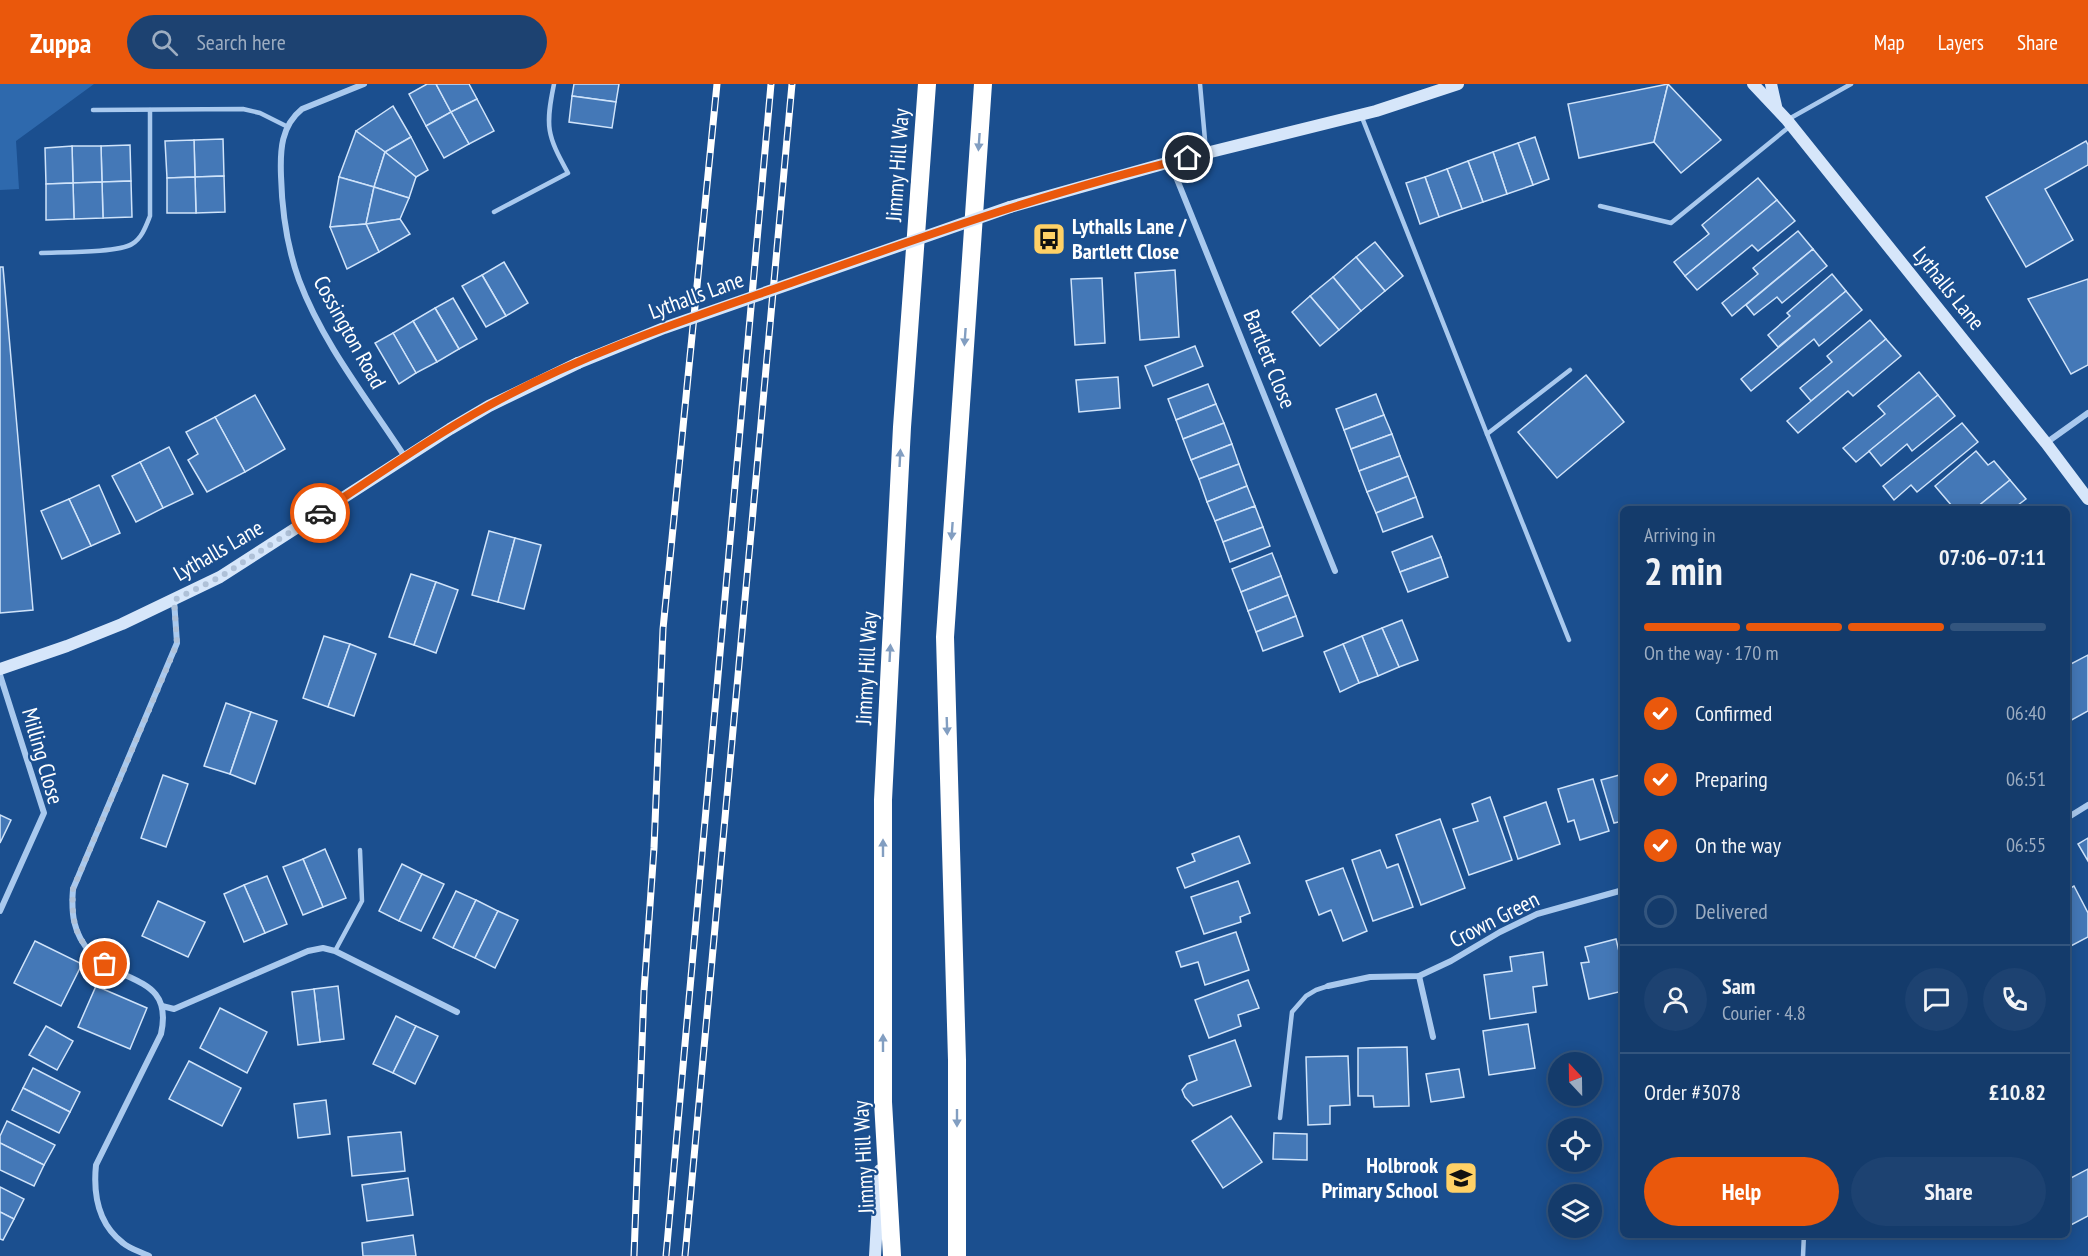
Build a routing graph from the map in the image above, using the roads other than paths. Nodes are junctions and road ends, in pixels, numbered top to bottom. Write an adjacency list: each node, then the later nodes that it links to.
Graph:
1 (364, 84): 16 (street)
2 (554, 84): 20 (lane)
3 (927, 84): 44 (highway, Jimmy Hill Way, one-way to 3)
4 (983, 84): 50 (highway, one-way to 50)
5 (1200, 84): 17 (lane)
6 (1458, 84): 10 (street, Lythalls Lane)
7 (1753, 84): 11 (street, Lythalls Lane)
8 (1771, 84): 11 (street, Lythalls Lane)
9 (1851, 84): 15 (lane)
10 (1431, 88): 14 (street, Lythalls Lane)
11 (1776, 106): 15 (street, Lythalls Lane)
12 (93, 110): 13 (lane)
13 (150, 110): 16 (lane); 21 (lane)
14 (1361, 115): 17 (street, Lythalls Lane); 24 (lane)
15 (1789, 122): 19 (lane); 25 (street, Lythalls Lane)
16 (286, 126): 26 (street, Cossington Road)
17 (1206, 153): 18 (street, Lythalls Lane)
18 (1170, 162): 26 (street, Lythalls Lane, bridge); 28 (street, Bartlett Close)
19 (1600, 206)
20 (494, 212)
21 (41, 253)
22 (1570, 370): 24 (lane)
23 (2088, 413): 25 (street)
24 (1487, 434): 30 (lane)
25 (2046, 443): 27 (street, Lythalls Lane)
26 (405, 458): 29 (street, Lythalls Lane)
27 (2088, 499)
28 (1335, 571)
29 (174, 600): 31 (street, Lythalls Lane); 41 (street)
30 (1569, 640)
31 (0, 669)
32 (0, 675): 37 (street, Milling Close)
33 (2088, 805): 34 (street)
34 (2070, 816)
35 (360, 850): 38 (lane)
36 (1620, 891): 39 (street, Crown Green)
37 (0, 911)
38 (335, 951): 41 (street); 42 (street)
39 (1419, 976): 40 (street, Crown Green); 43 (street)
40 (1328, 986): 45 (lane)
41 (162, 1006): 47 (street)
42 (457, 1012)
43 (1434, 1037)
44 (883, 1102): 48 (street); 49 (highway, Jimmy Hill Way)
45 (1280, 1118)
46 (1804, 1238): 51 (lane)
47 (149, 1256)
48 (875, 1256)
49 (892, 1256)
50 (957, 1256)
51 (1803, 1256)

